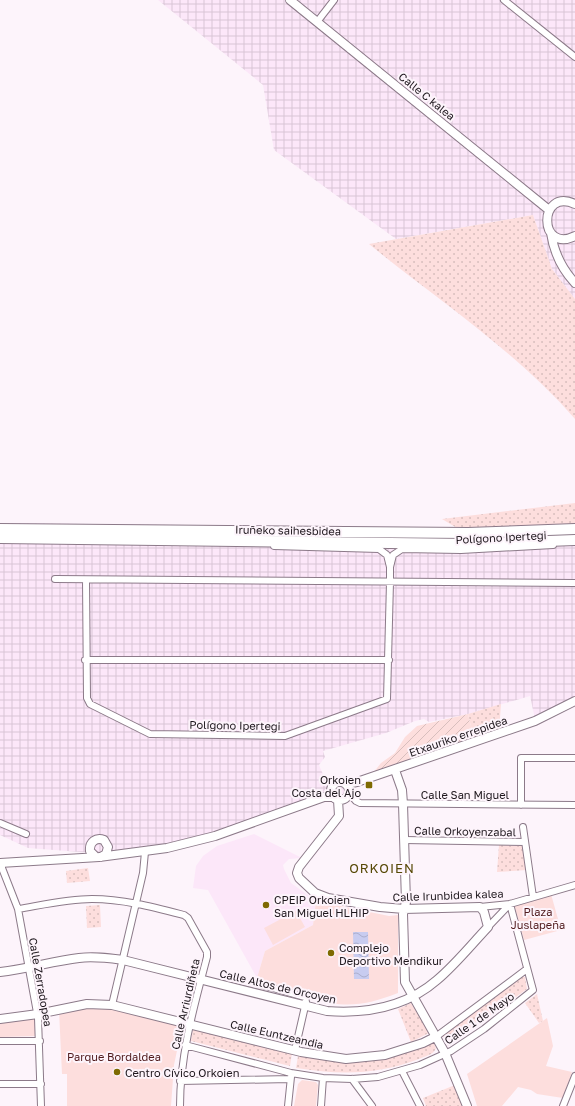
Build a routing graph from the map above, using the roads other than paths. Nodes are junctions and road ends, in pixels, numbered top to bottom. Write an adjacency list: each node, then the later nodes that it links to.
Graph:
1 (290, 0): 4 (street, Calle C kalea)
2 (334, 0): 4 (street)
3 (504, 0): 5 (street)
4 (317, 22): 7 (street, Calle C kalea)
5 (575, 57)
6 (575, 204): 7 (street)
7 (549, 210): 8 (street)
8 (551, 233): 9 (street); 10 (street)
9 (575, 236)
10 (575, 283)
11 (0, 529): 12 (highway, Iruñeko saihesbidea)
12 (575, 529)
13 (0, 538): 15 (highway, Iruñeko saihesbidea)
14 (575, 540): 15 (highway, Iruñeko saihesbidea); 16 (street, Polígono Ipertegi)
15 (201, 541): 16 (street, Polígono Ipertegi)
16 (390, 567): 19 (street, Polígono Ipertegi)
17 (55, 579): 18 (street)
18 (86, 580): 19 (street); 21 (street, Polígono Ipertegi)
19 (390, 582): 20 (street); 22 (street, Polígono Ipertegi)
20 (575, 583)
21 (86, 660): 22 (street); 22 (street, Polígono Ipertegi)
22 (388, 660)
23 (575, 701): 27 (street, Etxauriko errepidea)
24 (575, 705): 26 (street, Etxauriko errepidea)
25 (575, 758): 30 (street)
26 (396, 773): 27 (street, Etxauriko errepidea); 29 (street)
27 (348, 789): 28 (street); 28 (street); 29 (street, Calle San Miguel)
28 (334, 795): 38 (street); 39 (street); 49 (street, Calle Irunbidea kalea)
29 (403, 804): 30 (street, Calle San Miguel); 35 (street)
30 (521, 805): 31 (street, Calle San Miguel)
31 (575, 805)
32 (0, 823): 34 (street)
33 (523, 827): 36 (street)
34 (26, 834)
35 (404, 840): 36 (street, Calle Orkoyenzabal); 49 (street)
36 (525, 842): 44 (street)
37 (90, 849): 38 (street); 40 (street); 41 (street)
38 (108, 849): 40 (street)
39 (145, 852): 40 (street); 45 (street)
40 (99, 857): 41 (street)
41 (77, 859): 42 (street)
42 (1, 863): 48 (street)
43 (575, 884): 44 (street, Calle Irunbidea kalea)
44 (533, 897): 46 (street, Calle Irunbidea kalea)
45 (136, 903): 48 (street, Calle Arriurdiñeta); 51 (street); 55 (street, Calle Arriurdiñeta)
46 (510, 904): 47 (street, Calle Irunbidea kalea); 50 (street, Calle Altos de Orcoyen); 53 (street, Calle 1 de Mayo)
47 (480, 907): 49 (street, Calle Irunbidea kalea); 50 (street)
48 (18, 909): 52 (street, Calle Zerradopea)
49 (404, 909): 57 (street)
50 (488, 927): 57 (street, Calle Altos de Orcoyen)
51 (123, 960): 52 (street, Calle Altos de Orcoyen); 55 (street, Calle Altos de Orcoyen); 58 (street)
52 (28, 969): 54 (street, Calle Altos de Orcoyen); 60 (street, Calle Zerradopea)
53 (527, 969): 63 (street, Calle Euntzeandia); 68 (street, Calle 1 de Mayo)
54 (0, 972)
55 (201, 980): 59 (street, Calle Altos de Orcoyen); 62 (street, Calle Arriurdiñeta)
56 (259, 984): 59 (street)
57 (413, 996): 59 (street, Calle Altos de Orcoyen); 63 (street)
58 (112, 1005): 60 (street, Calle Euntzeandia); 62 (street, Calle Euntzeandia)
59 (305, 1006): 67 (street)
60 (38, 1014): 61 (street, Calle Euntzeandia); 65 (street, Calle Zerradopea)
61 (0, 1019)
62 (191, 1024): 66 (street, Calle Arriurdiñeta); 67 (street, Calle Euntzeandia)
63 (436, 1036): 67 (street, Calle Euntzeandia); 68 (street)
64 (0, 1041): 65 (street)
65 (40, 1041): 76 (street, Calle Zerradopea)
66 (185, 1045): 70 (street, Calle 1 de Mayo); 74 (street, Calle Arriurdiñeta)
67 (295, 1050)
68 (445, 1053): 69 (street, Calle 1 de Mayo); 83 (street)
69 (402, 1071): 73 (street, Calle 1 de Mayo); 82 (street)
70 (291, 1076): 72 (street, Calle 1 de Mayo); 74 (street); 79 (street)
71 (575, 1076): 84 (street)
72 (323, 1078): 73 (street, Calle 1 de Mayo); 80 (street)
73 (352, 1080): 81 (street)
74 (180, 1081): 78 (street, Calle Arriurdiñeta)
75 (0, 1084): 76 (street)
76 (41, 1084): 77 (street, Calle Zerradopea)
77 (41, 1106)
78 (180, 1106)
79 (288, 1106)
80 (321, 1106)
81 (372, 1106)
82 (420, 1106)
83 (467, 1106)
84 (563, 1106)

